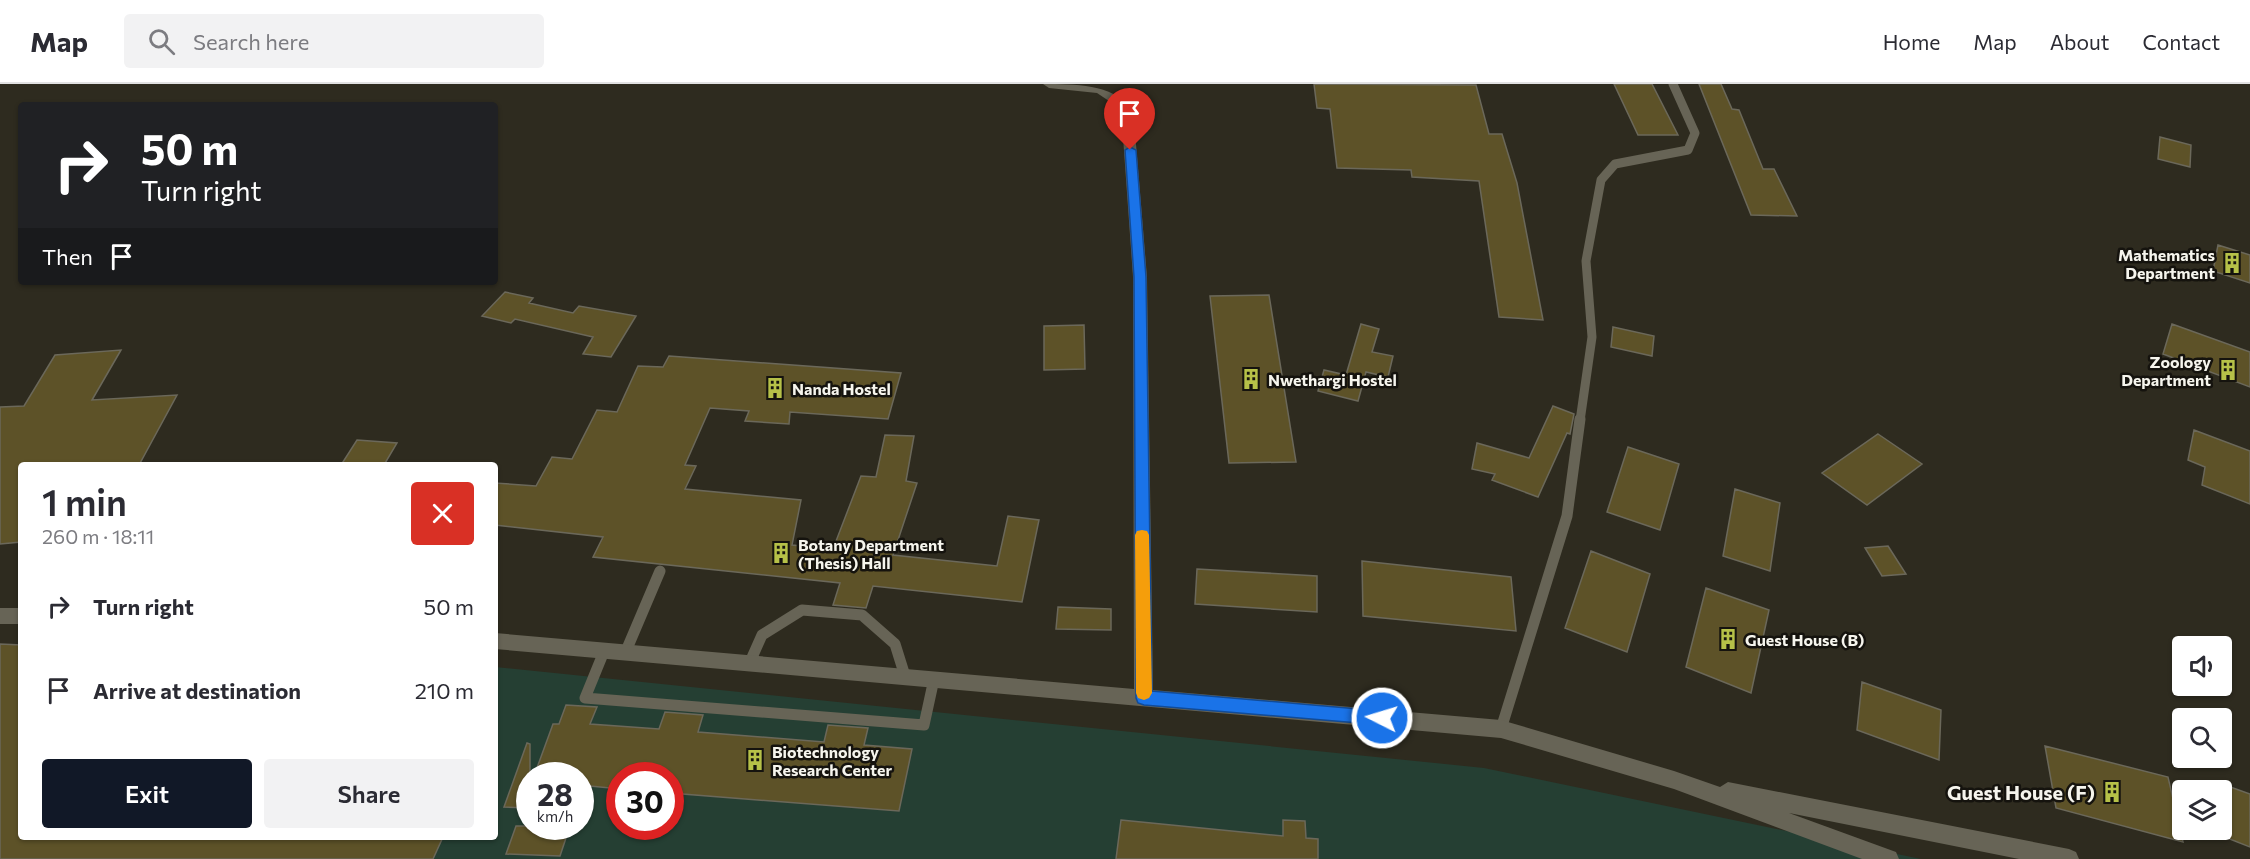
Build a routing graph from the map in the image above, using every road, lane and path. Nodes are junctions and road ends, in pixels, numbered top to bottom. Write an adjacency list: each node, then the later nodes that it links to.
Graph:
1 (1049, 84): 12 (street)
2 (1673, 84): 13 (lane)
3 (660, 572): 8 (lane)
4 (0, 616): 5 (street)
5 (18, 616)
6 (498, 641): 7 (street)
7 (605, 649): 8 (street); 11 (lane)
8 (626, 651): 9 (street)
9 (750, 662): 10 (street); 10 (lane)
10 (905, 676): 11 (street)
11 (934, 679): 12 (street)
12 (1144, 698): 13 (street)
13 (1501, 729): 14 (street)
14 (1674, 780): 15 (street); 16 (street)
15 (1889, 859)
16 (2069, 859)

